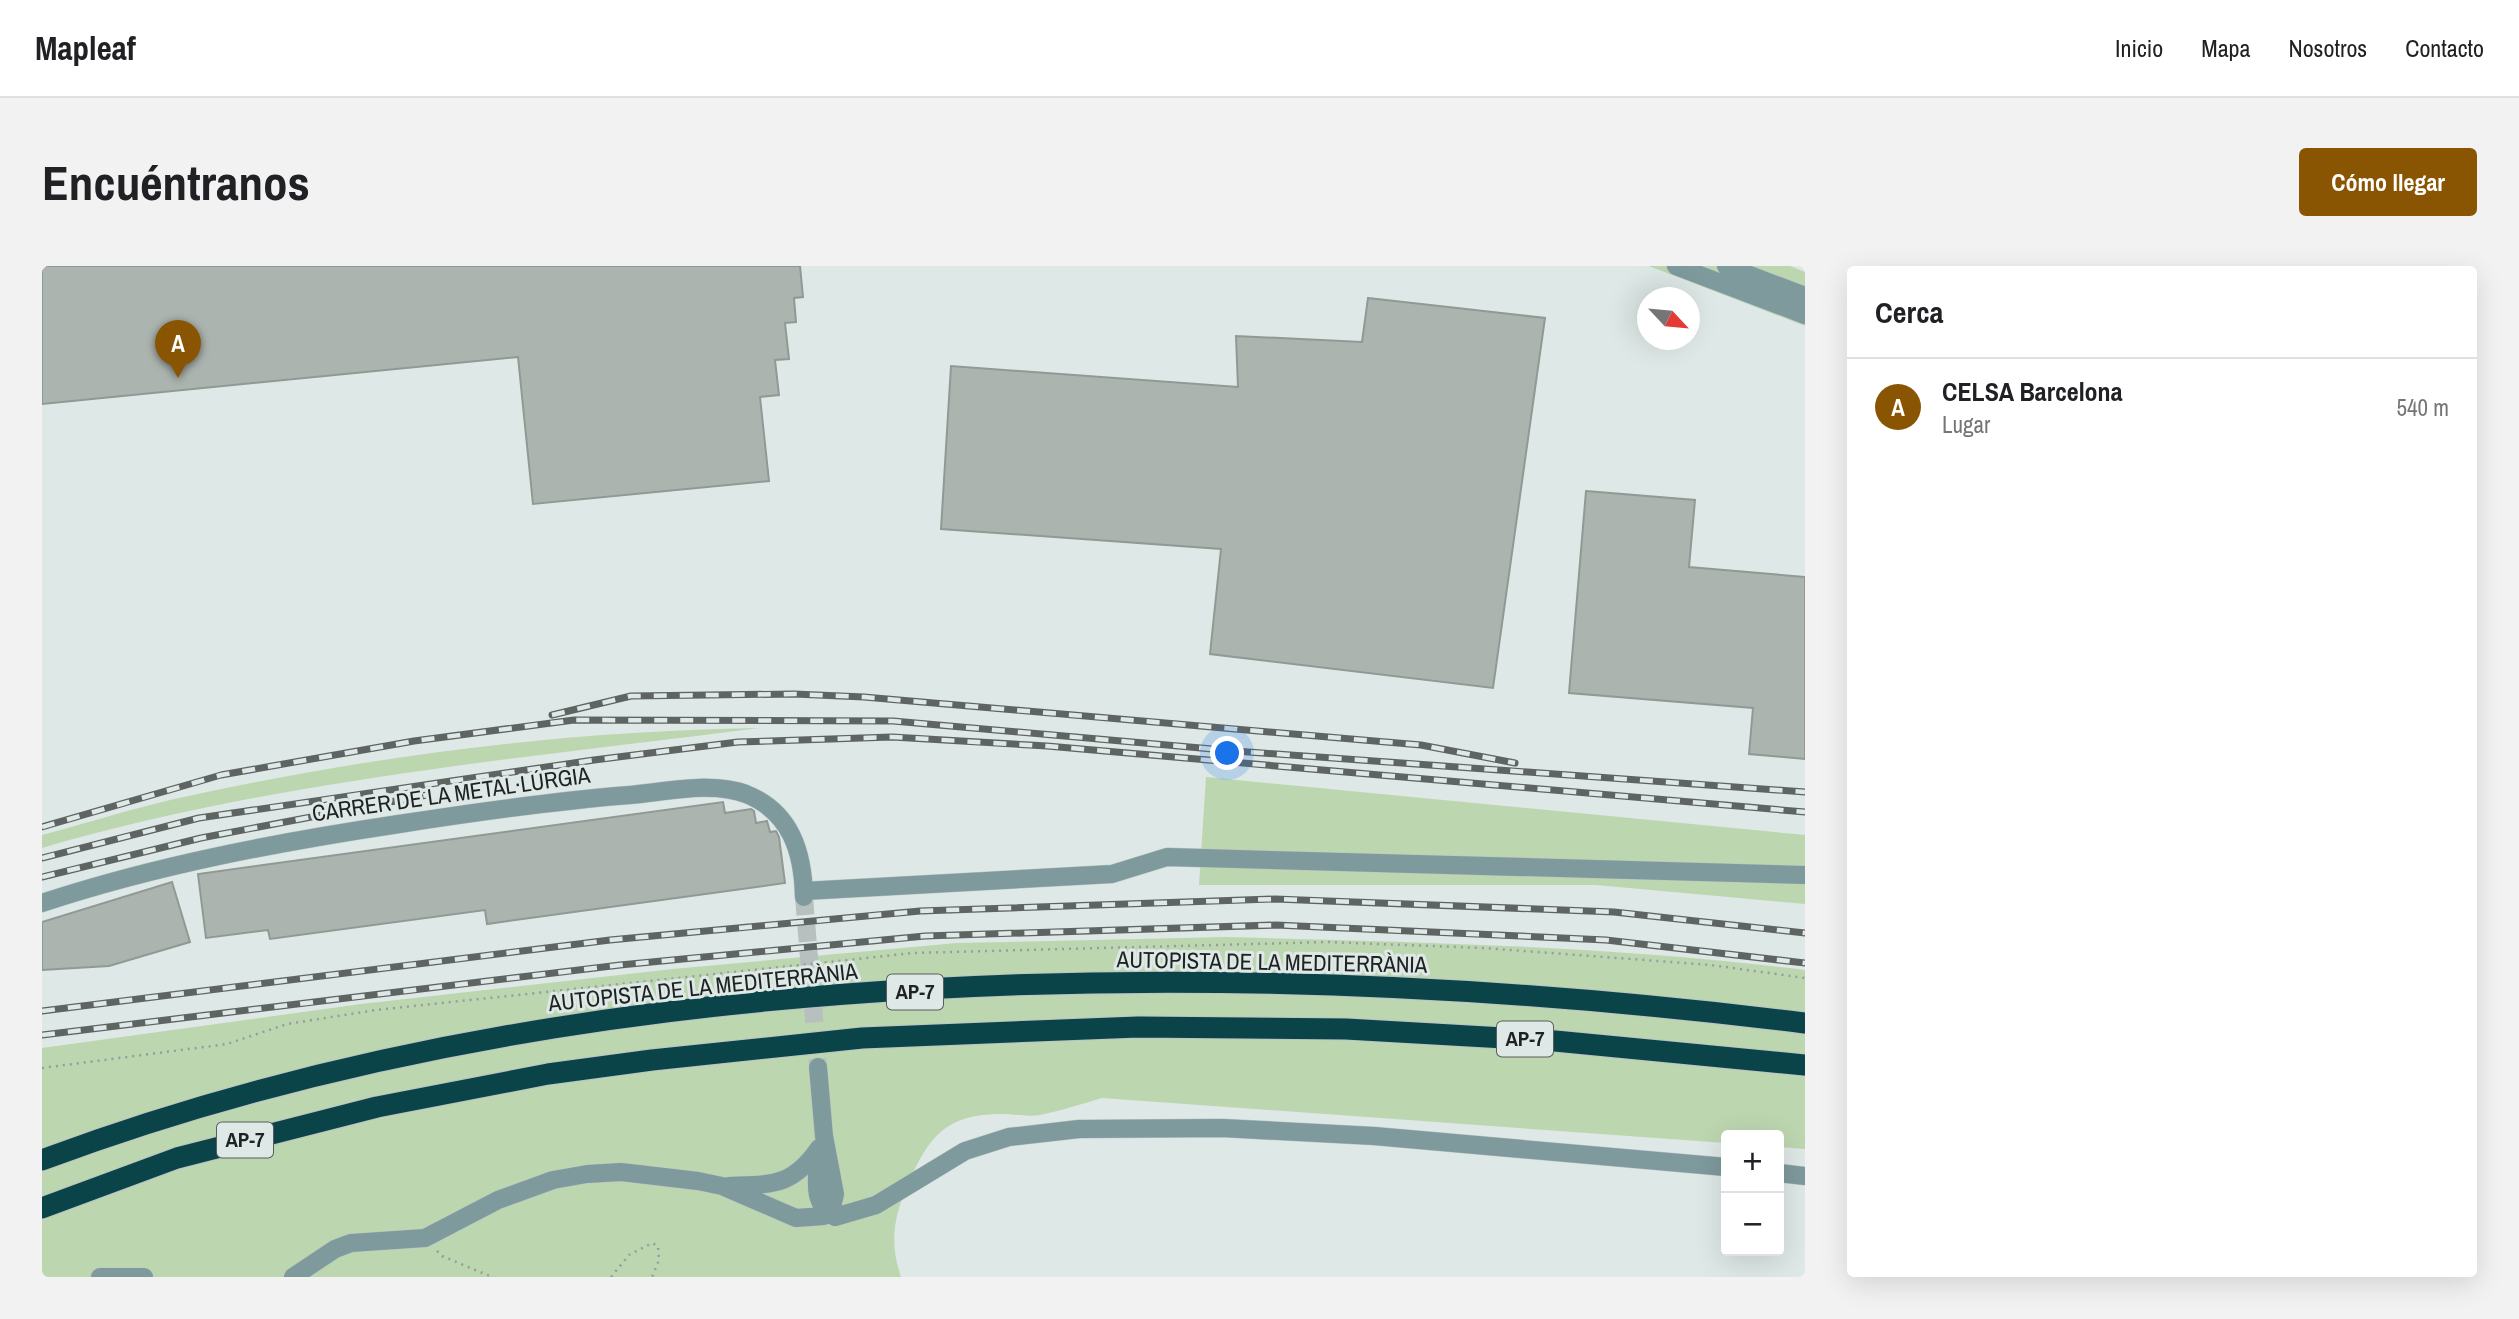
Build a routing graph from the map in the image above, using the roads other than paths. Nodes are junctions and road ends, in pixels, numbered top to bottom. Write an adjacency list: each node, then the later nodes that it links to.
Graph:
1 (1676, 266): 4 (street)
2 (1726, 266): 3 (street)
3 (1805, 296)
4 (1805, 314)
5 (1805, 875): 6 (street, CARRER DE LA METAL·LÚRGIA)
6 (42, 903)
7 (1805, 1023): 11 (highway, AUTOPISTA DE LA MEDITERRÀNIA / AP-7)
8 (1805, 1065): 16 (highway, AP-7)
9 (818, 1067): 10 (street)
10 (821, 1142): 15 (street); 17 (street)
11 (42, 1160)
12 (1721, 1167): 17 (street)
13 (1784, 1174): 14 (street)
14 (1805, 1176)
15 (722, 1186): 17 (street); 20 (street)
16 (42, 1208)
17 (827, 1213)
18 (100, 1277): 19 (street)
19 (144, 1277)
20 (293, 1277)

